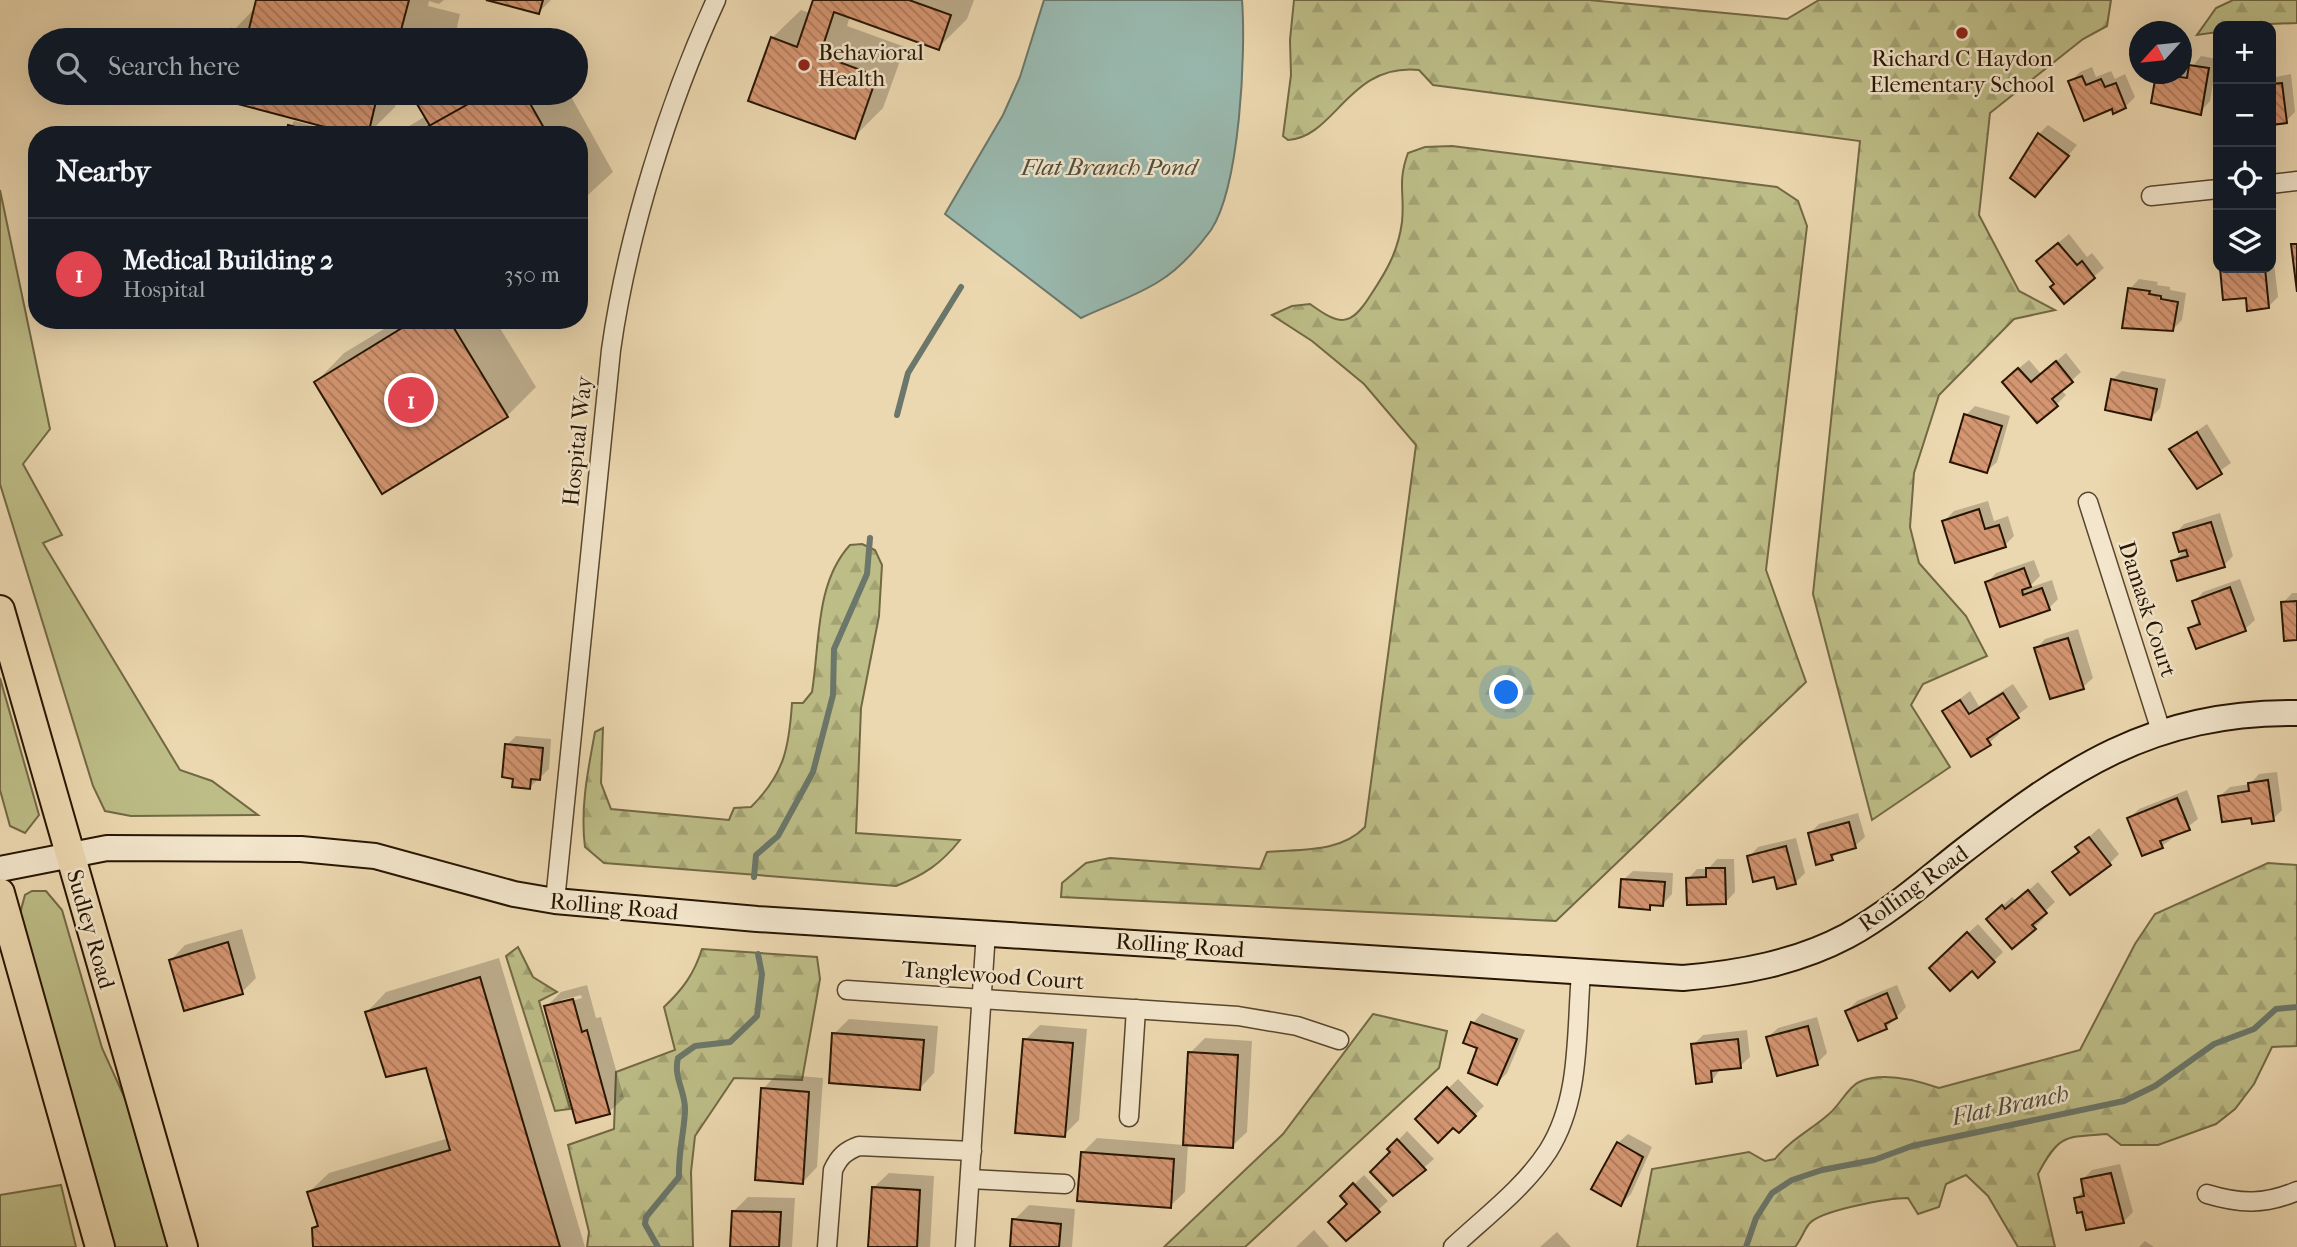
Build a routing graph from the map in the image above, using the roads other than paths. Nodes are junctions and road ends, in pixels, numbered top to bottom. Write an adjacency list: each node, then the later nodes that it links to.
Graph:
1 (716, 0): 13 (street, Hospital Way)
2 (2297, 181): 3 (street)
3 (2276, 183)
4 (2213, 190): 5 (street)
5 (2151, 196)
6 (2088, 502): 9 (street, Damask Court)
7 (0, 610): 10 (main road, Sudley Road)
8 (2297, 713): 9 (street, Rolling Road)
9 (2161, 731): 15 (street, Rolling Road)
10 (70, 855): 11 (street, Rolling Road); 13 (street, Rolling Road); 27 (main road, Sudley Road)
11 (0, 869)
12 (0, 893): 26 (main road)
13 (555, 901): 14 (street, Rolling Road)
14 (986, 932): 15 (street, Rolling Road); 17 (street)
15 (1581, 973): 30 (street)
16 (847, 990): 17 (street, Tanglewood Court)
17 (982, 999): 18 (street, Tanglewood Court); 21 (street)
18 (1136, 1009): 19 (street, Tanglewood Court); 20 (street)
19 (1339, 1040)
20 (1129, 1117)
21 (972, 1151): 22 (street); 28 (street)
22 (970, 1179): 23 (street); 29 (street)
23 (1065, 1184)
24 (2297, 1191): 25 (street)
25 (2207, 1194)
26 (100, 1247)
27 (183, 1247)
28 (827, 1247)
29 (965, 1247)
30 (1453, 1247)

